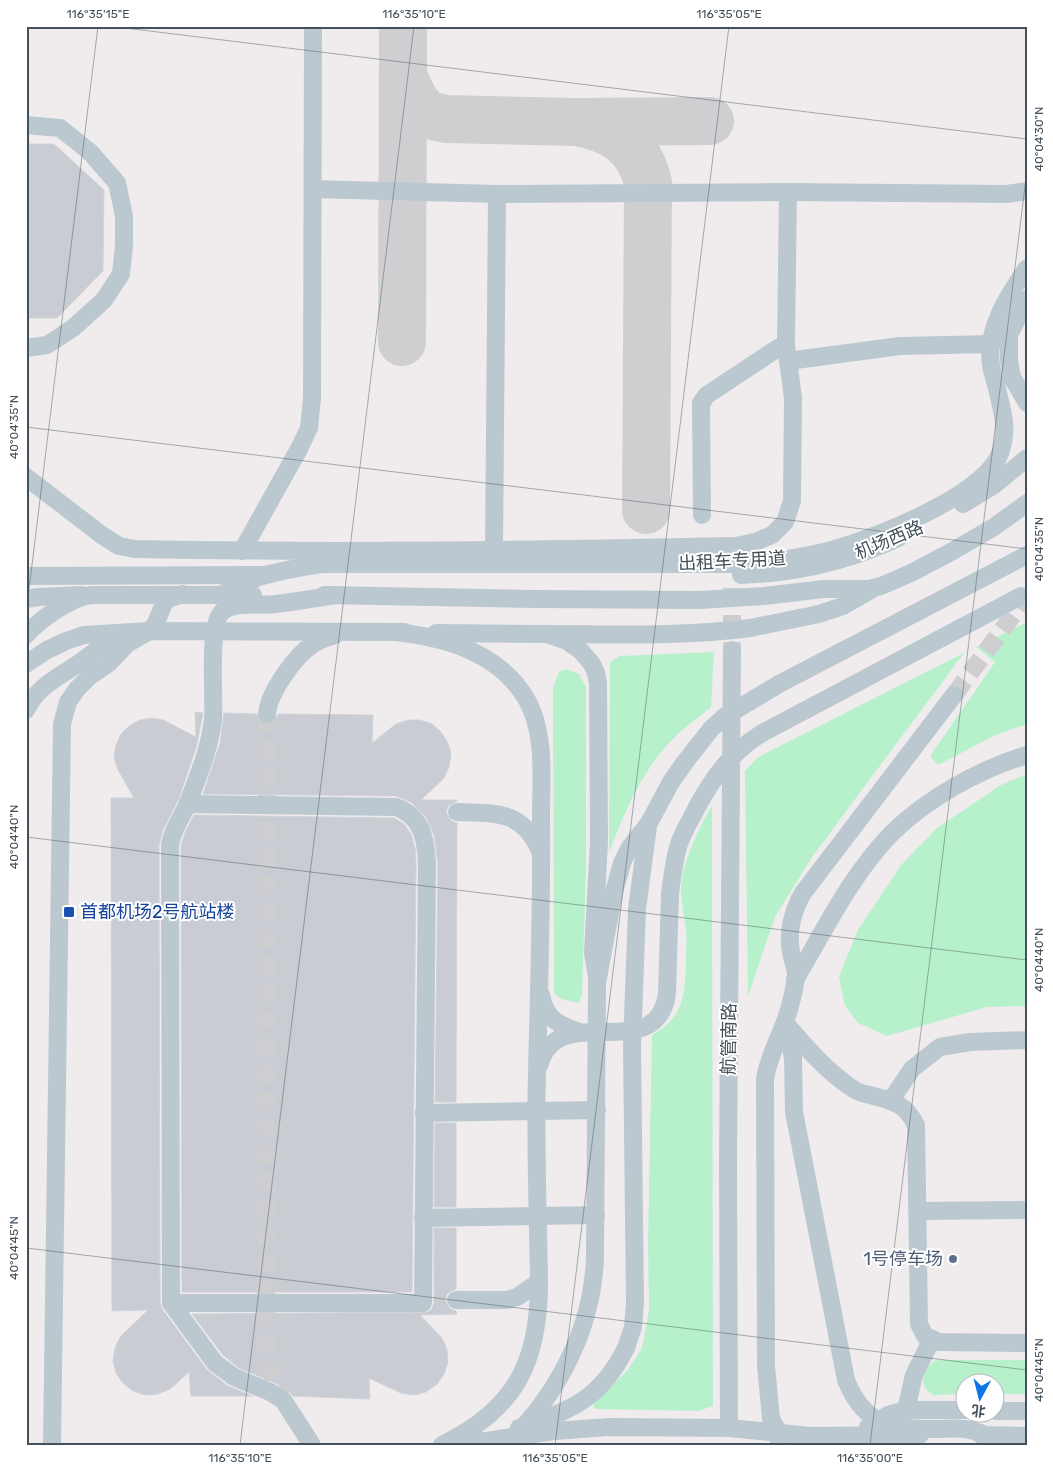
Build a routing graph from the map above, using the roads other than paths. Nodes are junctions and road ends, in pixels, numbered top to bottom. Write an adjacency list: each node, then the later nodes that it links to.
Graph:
1 (314, 26): 3 (street)
2 (26, 125): 10 (street)
3 (313, 189): 6 (street); 17 (street)
4 (1027, 191): 5 (street)
5 (788, 192): 6 (street); 11 (street)
6 (496, 194): 18 (street)
7 (1027, 268): 9 (street, 出租车专用道)
8 (1027, 299): 12 (street)
9 (992, 344): 11 (street); 20 (street, 出租车专用道)
10 (26, 348)
11 (787, 353): 16 (street); 18 (street)
12 (1027, 403)
13 (1027, 458): 20 (street, 机场西路)
14 (26, 477): 17 (street)
15 (1027, 503): 22 (street)
16 (702, 515)
17 (242, 551): 18 (street)
18 (494, 551)
19 (1027, 555): 40 (street, bridge)
20 (268, 575): 21 (street); 27 (street)
21 (26, 576)
22 (881, 586): 24 (street, bridge); 31 (street, bridge)
23 (91, 595): 24 (street, bridge); 26 (street); 30 (street)
24 (336, 595): 38 (street, bridge)
25 (1024, 595): 46 (street, bridge)
26 (26, 599)
27 (148, 631): 28 (street); 33 (street); 35 (street); 73 (street)
28 (347, 632): 29 (street); 36 (street)
29 (394, 632): 31 (street); 41 (street)
30 (26, 634)
31 (547, 634): 43 (street, bridge)
32 (732, 650): 66 (street, 航管南路)
33 (26, 664)
34 (954, 695): 42 (street)
35 (26, 710)
36 (267, 714)
37 (1027, 755): 42 (street)
38 (187, 804): 51 (street, bridge); 58 (street, bridge)
39 (457, 812): 41 (street)
40 (649, 823): 43 (street, bridge); 72 (street, bridge)
41 (542, 856): 44 (street)
42 (795, 980): 45 (street)
43 (597, 983): 50 (street, bridge)
44 (539, 986): 46 (street); 48 (street)
45 (785, 1023): 49 (street); 67 (street, bridge); 71 (street)
46 (579, 1032): 48 (street)
47 (1027, 1040): 49 (street)
48 (536, 1076): 56 (street)
49 (890, 1100): 53 (street)
50 (597, 1110): 51 (street, bridge); 54 (street, bridge)
51 (424, 1113): 55 (street, bridge)
52 (1027, 1210): 53 (street)
53 (918, 1211): 59 (street)
54 (596, 1215): 55 (street, bridge); 76 (street, bridge)
55 (423, 1218): 58 (street, bridge)
56 (539, 1282): 57 (street); 75 (street)
57 (456, 1300)
58 (171, 1303): 74 (street, bridge)
59 (932, 1339): 60 (street); 62 (street)
60 (1027, 1343)
61 (282, 1396): 74 (street)
62 (906, 1410): 63 (street); 69 (street)
63 (956, 1410)
64 (1006, 1411): 65 (street)
65 (1027, 1411)
66 (729, 1428): 71 (street); 72 (street)
67 (964, 1429): 68 (street, bridge); 78 (street, bridge)
68 (1027, 1429)
69 (847, 1436): 70 (street); 71 (street); 77 (street)
70 (1027, 1436)
71 (779, 1439)
72 (470, 1444)
73 (52, 1445)
74 (312, 1445)
75 (442, 1445)
76 (506, 1445)
77 (866, 1445)
78 (1004, 1445)

